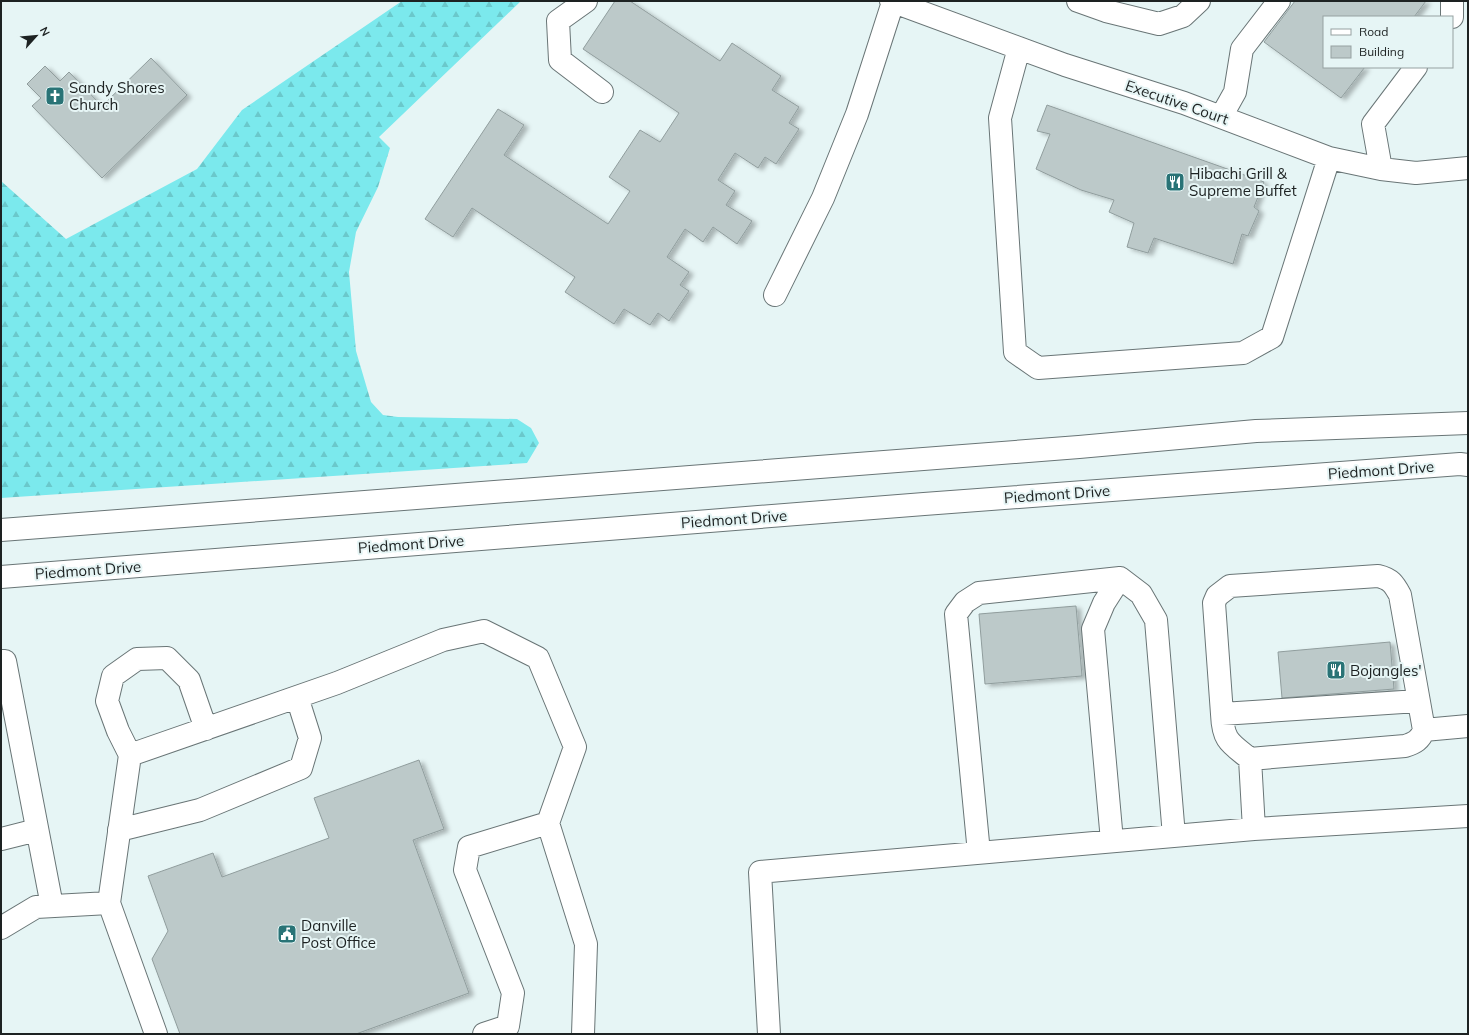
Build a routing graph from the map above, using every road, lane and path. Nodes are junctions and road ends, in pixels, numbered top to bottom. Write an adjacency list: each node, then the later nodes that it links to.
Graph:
1 (586, 1): 10 (main road)
2 (892, 1): 8 (main road, Executive Court); 15 (main road)
3 (1078, 1): 4 (main road)
4 (1199, 1)
5 (1279, 1): 11 (main road)
6 (1452, 1): 7 (main road)
7 (1452, 16)
8 (1019, 48): 11 (main road, Executive Court); 12 (main road)
9 (1415, 68): 14 (main road)
10 (602, 92)
11 (1221, 117): 12 (main road, Executive Court)
12 (1329, 158): 14 (main road, Executive Court)
13 (1468, 168): 14 (main road, Executive Court)
14 (1381, 169)
15 (775, 295)
16 (1468, 423): 18 (main road)
17 (1468, 465): 19 (main road, Piedmont Drive)
18 (1, 530)
19 (1, 577)
20 (1120, 578): 35 (main road); 37 (main road); 38 (main road)
21 (1, 662): 33 (main road)
22 (297, 697): 26 (main road); 31 (main road); 34 (main road)
23 (1418, 701): 24 (main road); 24 (main road); 27 (main road)
24 (1222, 714): 29 (main road)
25 (1468, 726): 27 (main road)
26 (206, 729): 28 (main road); 28 (main road)
27 (1424, 730): 29 (main road)
28 (130, 755): 34 (main road)
29 (1250, 759): 32 (main road)
30 (1468, 816): 32 (main road)
31 (548, 823): 43 (main road); 44 (main road)
32 (1254, 829): 35 (main road)
33 (37, 830): 36 (main road); 40 (main road)
34 (119, 830): 39 (main road)
35 (1174, 836): 37 (main road)
36 (1, 839)
37 (1112, 841): 38 (main road)
38 (979, 853): 45 (main road)
39 (109, 903): 40 (main road); 42 (main road)
40 (52, 906): 41 (main road)
41 (1, 928)
42 (156, 1034)
43 (484, 1034)
44 (583, 1034)
45 (769, 1034)

